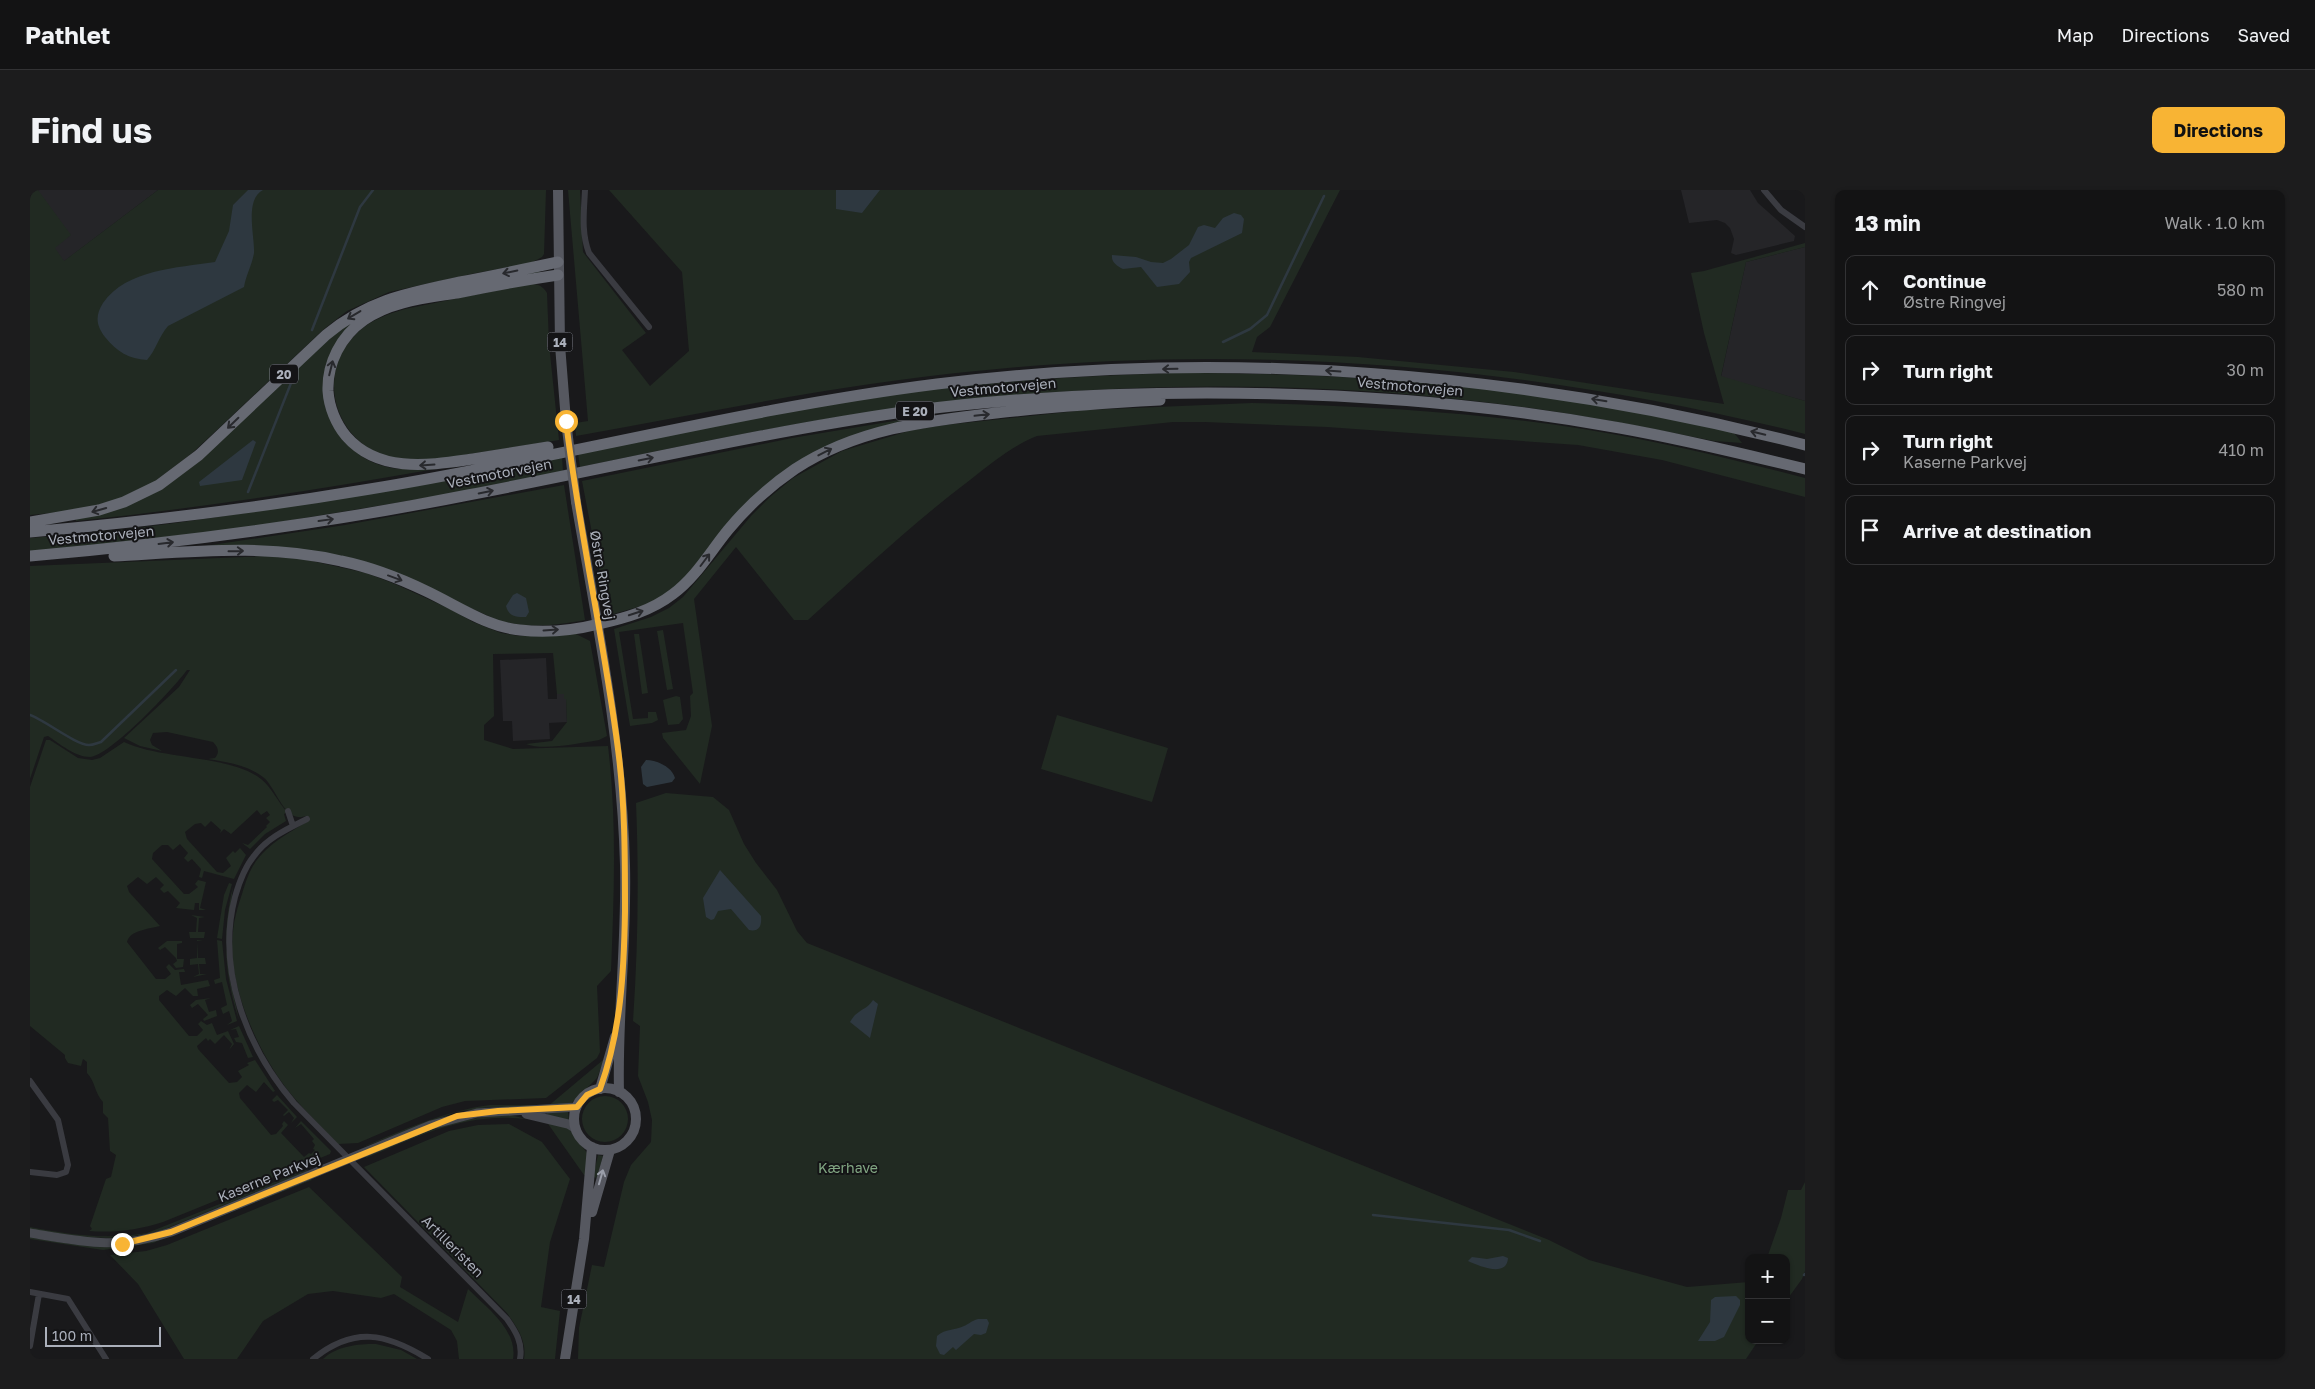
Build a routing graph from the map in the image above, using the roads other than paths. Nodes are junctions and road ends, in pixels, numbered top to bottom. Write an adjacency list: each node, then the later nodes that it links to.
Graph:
1 (558, 190): 5 (main road, Østre Ringvej / 14)
2 (585, 190): 7 (street)
3 (1764, 190): 4 (street)
4 (1805, 228)
5 (558, 262): 6 (main road, Østre Ringvej / 14); 12 (highway, 20, one-way to 12)
6 (558, 275): 9 (highway, one-way to 6); 15 (main road, Østre Ringvej / 14, bridge)
7 (649, 327)
8 (1297, 393): 11 (highway, Vestmotorvejen / E 20); 14 (highway, Vestmotorvejen / E 20, one-way to 8); 15 (highway, E 20, one-way to 8)
9 (666, 430): 10 (highway, Vestmotorvejen / E 20, one-way to 9); 13 (highway, Vestmotorvejen / E 20)
10 (1805, 445)
11 (1805, 469)
12 (30, 522)
13 (30, 532)
14 (30, 558): 15 (highway, one-way to 15)
15 (598, 624): 19 (main road, Østre Ringvej / 14)
16 (288, 811): 18 (street)
17 (306, 819): 18 (street, Artilleristen)
18 (293, 826): 28 (street, Artilleristen)
19 (618, 1025): 21 (main road, Østre Ringvej / 14); 22 (main road, Østre Ringvej / 14)
20 (30, 1081): 29 (street)
21 (600, 1089): 22 (main road); 23 (main road)
22 (619, 1092): 27 (main road)
23 (577, 1107): 24 (street, Kaserne Parkvej); 25 (main road)
24 (514, 1112): 25 (street, Kaserne Parkvej); 28 (street, Kaserne Parkvej)
25 (576, 1129): 26 (main road)
26 (592, 1147): 27 (main road); 31 (main road, 14)
27 (610, 1150): 31 (main road, 14, one-way to 27)
28 (350, 1159): 30 (street, Kaserne Parkvej); 38 (street, Artilleristen)
29 (30, 1172)
30 (30, 1233)
31 (584, 1239): 39 (main road, 14)
32 (30, 1292): 33 (street)
33 (39, 1294): 34 (street); 35 (street)
34 (30, 1346)
35 (106, 1359)
36 (313, 1359): 37 (street)
37 (428, 1359)
38 (520, 1359)
39 (565, 1359)

